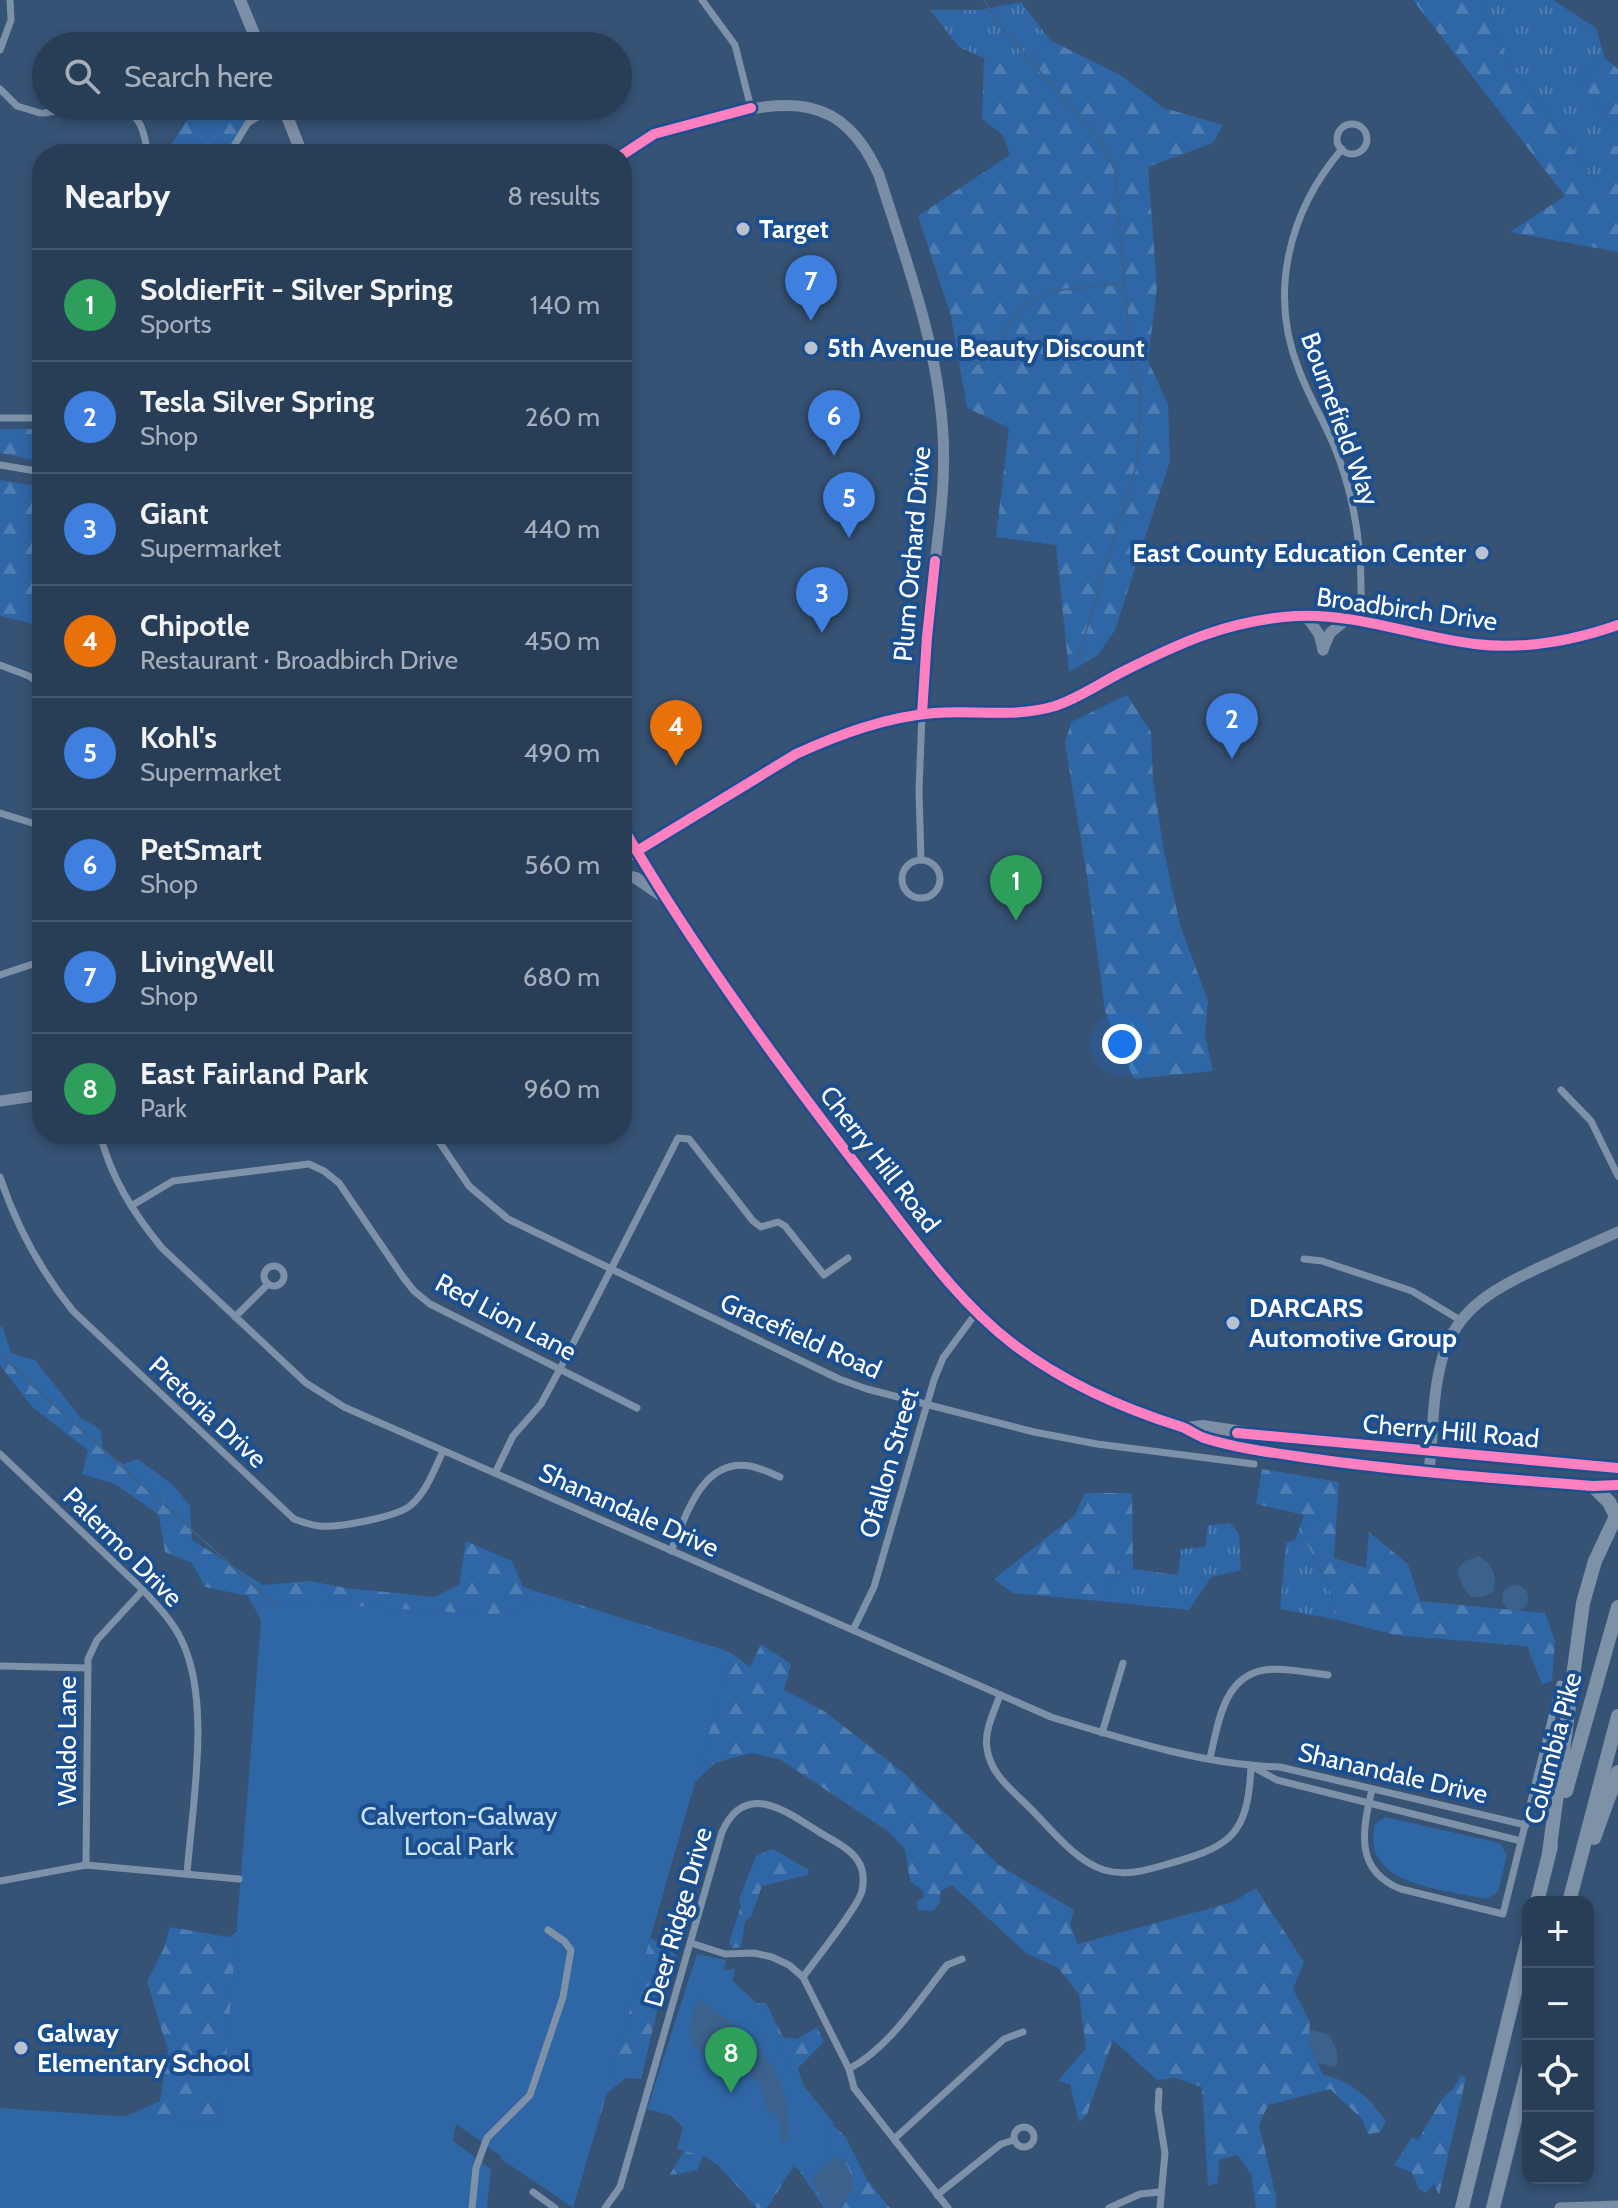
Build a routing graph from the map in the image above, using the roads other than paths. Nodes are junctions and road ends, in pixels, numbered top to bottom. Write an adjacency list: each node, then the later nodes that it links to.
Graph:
1 (10, 0): 5 (street)
2 (240, 0): 4 (main road)
3 (702, 0): 7 (street)
4 (253, 32)
5 (0, 50)
6 (0, 89): 8 (street)
7 (751, 108): 15 (street, Plum Orchard Drive); 27 (street, Plum Orchard Drive)
8 (32, 110)
9 (139, 120): 12 (street)
10 (253, 120): 13 (street)
11 (289, 120): 14 (main road)
12 (146, 144)
13 (235, 144)
14 (298, 144)
15 (632, 147)
16 (1342, 149): 16 (street, Bournefield Way); 23 (street, Bournefield Way)
17 (0, 418): 18 (street)
18 (32, 418)
19 (0, 465): 20 (street)
20 (32, 470)
21 (1306, 616): 22 (street, Broadbirch Drive); 22 (street); 27 (street, Broadbirch Drive)
22 (1347, 619): 23 (street, Broadbirch Drive)
23 (1360, 621): 24 (street, Broadbirch Drive)
24 (1618, 625)
25 (0, 665): 26 (street)
26 (32, 678)
27 (922, 718): 31 (street, Broadbirch Drive); 33 (street, Plum Orchard Drive)
28 (0, 813): 29 (street)
29 (32, 823)
30 (632, 843): 31 (main road, Cherry Hill Road)
31 (637, 851): 32 (street, Broadbirch Drive); 35 (main road, Cherry Hill Road)
32 (632, 854)
33 (921, 860): 33 (street, Plum Orchard Drive)
34 (632, 878): 35 (main road)
35 (669, 901): 51 (main road, Cherry Hill Road)
36 (32, 964): 37 (street)
37 (0, 975)
38 (1561, 1090): 43 (street)
39 (32, 1096): 40 (street)
40 (0, 1101)
41 (103, 1144): 45 (street, Shanandale Drive)
42 (441, 1144): 49 (street, Gracefield Road)
43 (1618, 1176)
44 (0, 1177): 58 (street, Pretoria Drive)
45 (131, 1206): 52 (street, Shanandale Drive); 54 (street, Red Lion Lane)
46 (1618, 1232): 53 (street)
47 (848, 1258): 49 (street)
48 (1304, 1259): 53 (street)
49 (610, 1269): 54 (street); 55 (street, Gracefield Road)
50 (268, 1284): 52 (street)
51 (976, 1313): 55 (street, Ofallon Street); 57 (main road, Cherry Hill Road)
52 (235, 1317): 58 (street, Shanandale Drive)
53 (1460, 1320): 59 (street)
54 (560, 1369): 56 (street, Red Lion Lane); 63 (street)
55 (927, 1405): 61 (street, Gracefield Road); 72 (street, Ofallon Street)
56 (637, 1408)
57 (1186, 1428): 59 (main road, Cherry Hill Road); 64 (main road, Cherry Hill Road)
58 (443, 1451): 63 (street, Shanandale Drive)
59 (1431, 1452): 62 (main road, Cherry Hill Road); 64 (street)
60 (0, 1454): 70 (street, Palermo Drive)
61 (1254, 1464)
62 (1618, 1468)
63 (495, 1473): 69 (street, Shanandale Drive)
64 (1429, 1473): 67 (main road, Cherry Hill Road)
65 (780, 1477): 69 (street)
66 (1618, 1485): 67 (main road, Cherry Hill Road)
67 (1593, 1486): 68 (highway)
68 (1617, 1514): 88 (highway)
69 (671, 1551): 72 (street, Shanandale Drive)
70 (143, 1590): 75 (street, Waldo Lane); 90 (street, Palermo Drive)
71 (1618, 1607): 88 (highway, Columbia Pike)
72 (853, 1630): 78 (street, Shanandale Drive)
73 (1123, 1663): 80 (street)
74 (0, 1666): 75 (street)
75 (88, 1668): 89 (street, Waldo Lane)
76 (1328, 1675): 81 (street)
77 (1560, 1684): 86 (street)
78 (1000, 1695): 80 (street, Shanandale Drive); 82 (street)
79 (1618, 1716): 94 (highway, Columbia Pike)
80 (1102, 1733): 81 (street, Shanandale Drive)
81 (1210, 1758): 82 (street, Shanandale Drive)
82 (1251, 1766): 84 (street, Shanandale Drive); 85 (street, Shanandale Drive)
83 (1618, 1772): 95 (highway)
84 (1372, 1789): 85 (street); 86 (street, Shanandale Drive)
85 (1369, 1803): 87 (street, Shanandale Drive); 87 (street)
86 (1526, 1825): 87 (street)
87 (1521, 1841)
88 (1549, 1853): 93 (highway, Columbia Pike)
89 (86, 1865): 90 (street); 92 (street)
90 (187, 1874): 91 (street)
91 (239, 1879)
92 (0, 1881)
93 (1538, 1896)
94 (1572, 1896)
95 (1572, 1896)
96 (548, 1930): 111 (street)
97 (691, 1943): 100 (street); 100 (street, Deer Ridge Drive); 113 (street, Deer Ridge Drive)
98 (962, 1959): 102 (street)
99 (1522, 1963): 117 (highway)
100 (803, 1977): 102 (street)
101 (1023, 2032): 105 (street)
102 (849, 2069): 105 (street)
103 (1159, 2091): 108 (street)
104 (1522, 2092): 118 (highway)
105 (894, 2139): 109 (street)
106 (1014, 2140): 109 (street)
107 (533, 2192): 112 (street)
108 (1160, 2192): 115 (street); 116 (street)
109 (937, 2195): 114 (street)
110 (1618, 2206): 119 (street)
111 (472, 2208)
112 (555, 2208)
113 (605, 2208)
114 (948, 2208)
115 (1109, 2208)
116 (1160, 2208)
117 (1462, 2208)
118 (1493, 2208)
119 (1560, 2208)

